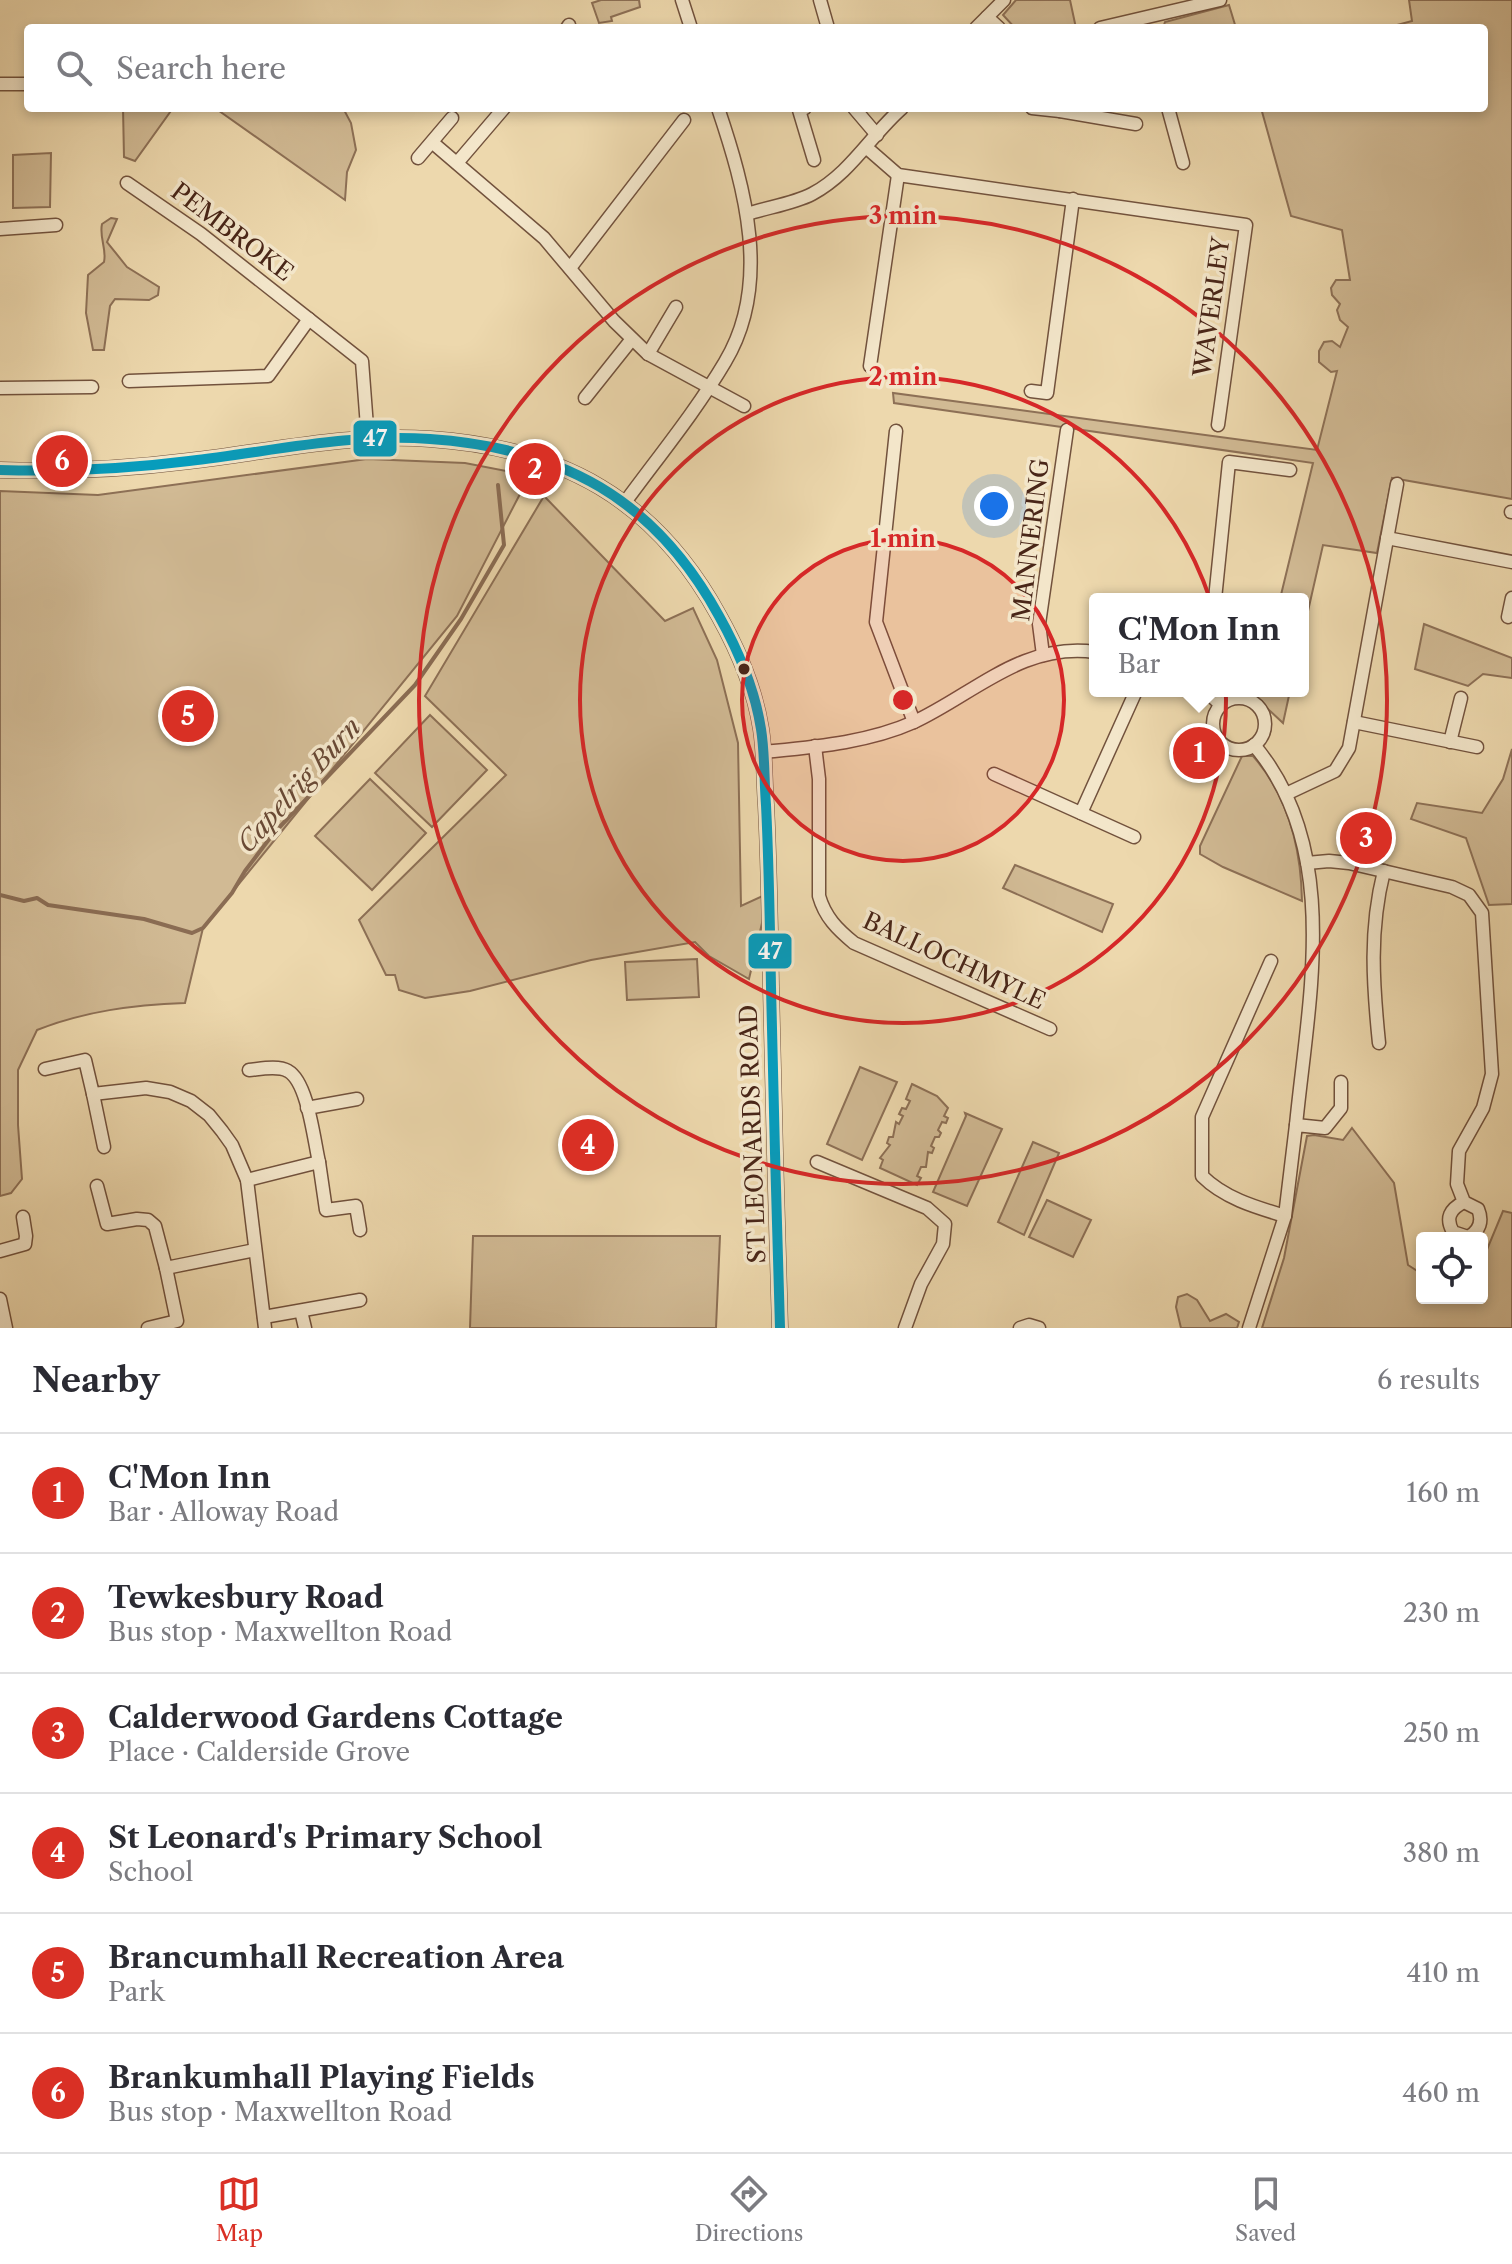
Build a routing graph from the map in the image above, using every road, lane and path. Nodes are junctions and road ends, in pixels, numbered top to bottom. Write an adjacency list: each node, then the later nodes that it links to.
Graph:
1 (682, 0): 7 (street)
2 (820, 0): 8 (street)
3 (1004, 0): 5 (street)
4 (1220, 0): 6 (street)
5 (987, 17): 9 (street); 10 (street)
6 (1145, 22)
7 (690, 24)
8 (827, 24)
9 (980, 24)
10 (995, 24)
11 (0, 84): 12 (street)
12 (24, 84)
13 (501, 112): 28 (street)
14 (719, 112): 33 (street)
15 (800, 112): 27 (street)
16 (857, 112): 23 (street)
17 (898, 112): 23 (street)
18 (1071, 112): 22 (street)
19 (1169, 112): 29 (street)
20 (452, 118): 24 (street)
21 (684, 120): 36 (street)
22 (1136, 124)
23 (877, 135): 25 (street)
24 (433, 143): 26 (street); 28 (street)
25 (867, 148): 30 (street); 33 (street)
26 (418, 158)
27 (814, 160)
28 (457, 163): 36 (street)
29 (1183, 163)
30 (898, 175): 32 (street, WAVERLEY); 41 (street)
31 (127, 183): 38 (street, PEMBROKE)
32 (1073, 199): 46 (street); 49 (street, WAVERLEY)
33 (747, 214): 45 (street)
34 (56, 225): 35 (street)
35 (0, 229)
36 (570, 268): 39 (street)
37 (676, 307): 40 (street)
38 (309, 319): 42 (street); 52 (street, PEMBROKE)
39 (632, 339): 40 (street); 47 (street)
40 (648, 354): 45 (street)
41 (870, 366)
42 (129, 381)
43 (92, 387): 44 (street)
44 (0, 388)
45 (708, 388): 48 (street); 56 (street)
46 (1031, 391)
47 (585, 398)
48 (744, 406)
49 (1218, 425)
50 (1067, 430): 63 (street, MANNERING)
51 (896, 431): 68 (street)
52 (368, 440): 53 (street, ST LEONARDS ROAD); 56 (street, ST LEONARDS ROAD)
53 (0, 470)
54 (1290, 470): 59 (street)
55 (1397, 484): 57 (street)
56 (626, 501): 74 (street, ST LEONARDS ROAD)
57 (1387, 538): 58 (street); 69 (street)
58 (1512, 562)
59 (1216, 593)
60 (1512, 598): 61 (street)
61 (1508, 617)
62 (1089, 652): 63 (street)
63 (1043, 655): 68 (street)
64 (1133, 697): 77 (street)
65 (1212, 697): 67 (street)
66 (1461, 698): 70 (street)
67 (1221, 705): 71 (street); 71 (street)
68 (914, 722): 72 (street)
69 (1354, 722): 70 (street); 76 (street)
70 (1450, 742): 73 (street)
71 (1254, 745): 76 (street)
72 (815, 746): 74 (street); 82 (street, BALLOCHMYLE)
73 (1477, 747)
74 (763, 752): 110 (street, ST LEONARDS ROAD)
75 (994, 774): 77 (street)
76 (1286, 794): 79 (street)
77 (1081, 813): 78 (street)
78 (1134, 837)
79 (1307, 863): 80 (street); 90 (street)
80 (1384, 871): 83 (street); 96 (street)
81 (1271, 961): 97 (street)
82 (1050, 1029)
83 (1379, 1043)
84 (45, 1069): 87 (street)
85 (249, 1070): 89 (street)
86 (1341, 1082): 90 (street)
87 (93, 1094): 91 (street); 94 (street)
88 (357, 1099): 89 (street)
89 (307, 1108): 92 (street)
90 (1296, 1125): 97 (street)
91 (104, 1147)
92 (319, 1162): 94 (street); 99 (street)
93 (817, 1162): 111 (street)
94 (247, 1180): 100 (street)
95 (97, 1186): 102 (street)
96 (1464, 1202)
97 (1285, 1216): 114 (street)
98 (23, 1217): 101 (street)
99 (360, 1230)
100 (255, 1250): 102 (street); 106 (street)
101 (0, 1251)
102 (166, 1268): 108 (street)
103 (360, 1300): 105 (street)
104 (0, 1303): 107 (street)
105 (301, 1311): 106 (street); 109 (street)
106 (264, 1322)
107 (6, 1328)
108 (148, 1328)
109 (305, 1328)
110 (780, 1328)
111 (905, 1328)
112 (1020, 1328): 113 (street)
113 (1039, 1328)
114 (1249, 1328)

